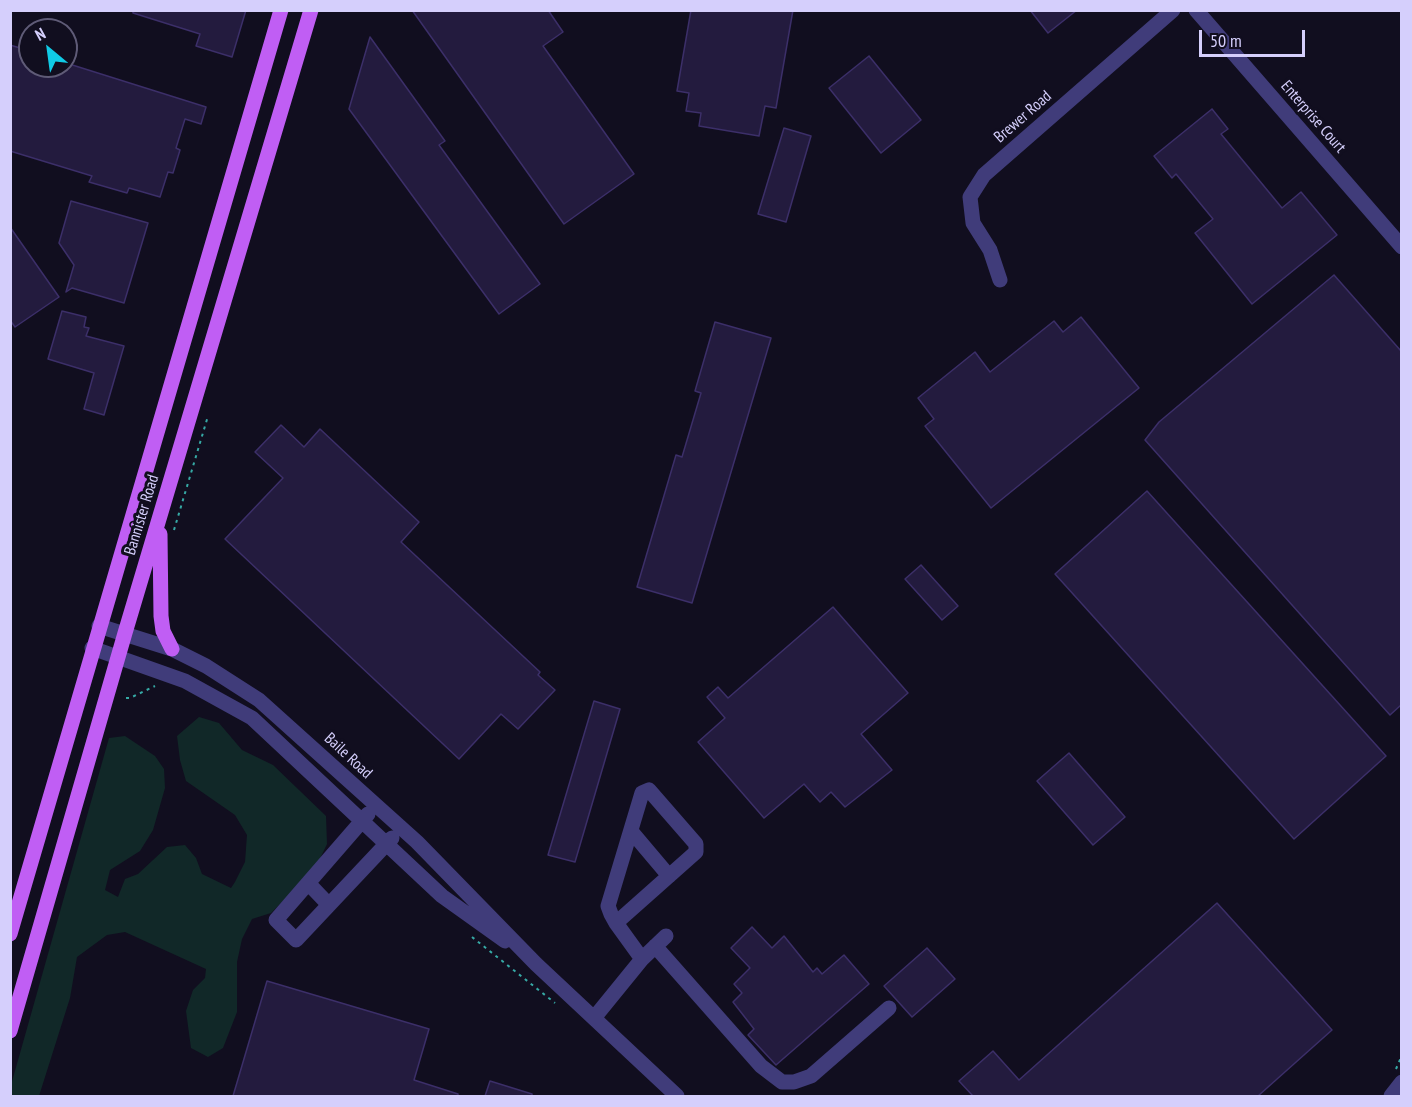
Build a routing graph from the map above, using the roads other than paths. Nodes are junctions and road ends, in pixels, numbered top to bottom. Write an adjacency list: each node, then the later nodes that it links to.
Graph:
1 (281, 10): 8 (main road, Bannister Road)
2 (311, 10): 7 (main road, Bannister Road)
3 (1173, 10): 6 (street, Brewer Road)
4 (1196, 10): 5 (street, Enterprise Court)
5 (1401, 247)
6 (1000, 280)
7 (159, 519): 9 (main road, Bannister Road); 11 (main road)
8 (99, 626): 9 (street, Baile Road); 10 (main road, Bannister Road)
9 (125, 633): 11 (street, Baile Road); 12 (main road, Bannister Road)
10 (92, 648): 12 (street, Baile Road); 22 (main road, Bannister Road)
11 (172, 649): 13 (street, Baile Road)
12 (119, 658): 14 (street, Baile Road); 27 (main road, Bannister Road)
13 (375, 807): 14 (street); 15 (street, Baile Road)
14 (363, 821): 17 (street, Baile Road); 19 (street)
15 (400, 828): 17 (street); 24 (street, Baile Road)
16 (631, 831): 18 (street); 18 (street); 21 (street)
17 (387, 844): 20 (street); 24 (street, Baile Road)
18 (669, 876): 21 (street)
19 (309, 884): 20 (street); 20 (street)
20 (329, 904)
21 (616, 923): 23 (street)
22 (10, 934)
23 (642, 959): 25 (street); 26 (street)
24 (536, 964): 26 (street, Baile Road)
25 (890, 1008)
26 (594, 1018): 29 (street, Baile Road)
27 (10, 1031)
28 (1401, 1082): 30 (street)
29 (677, 1096)
30 (1391, 1096)

